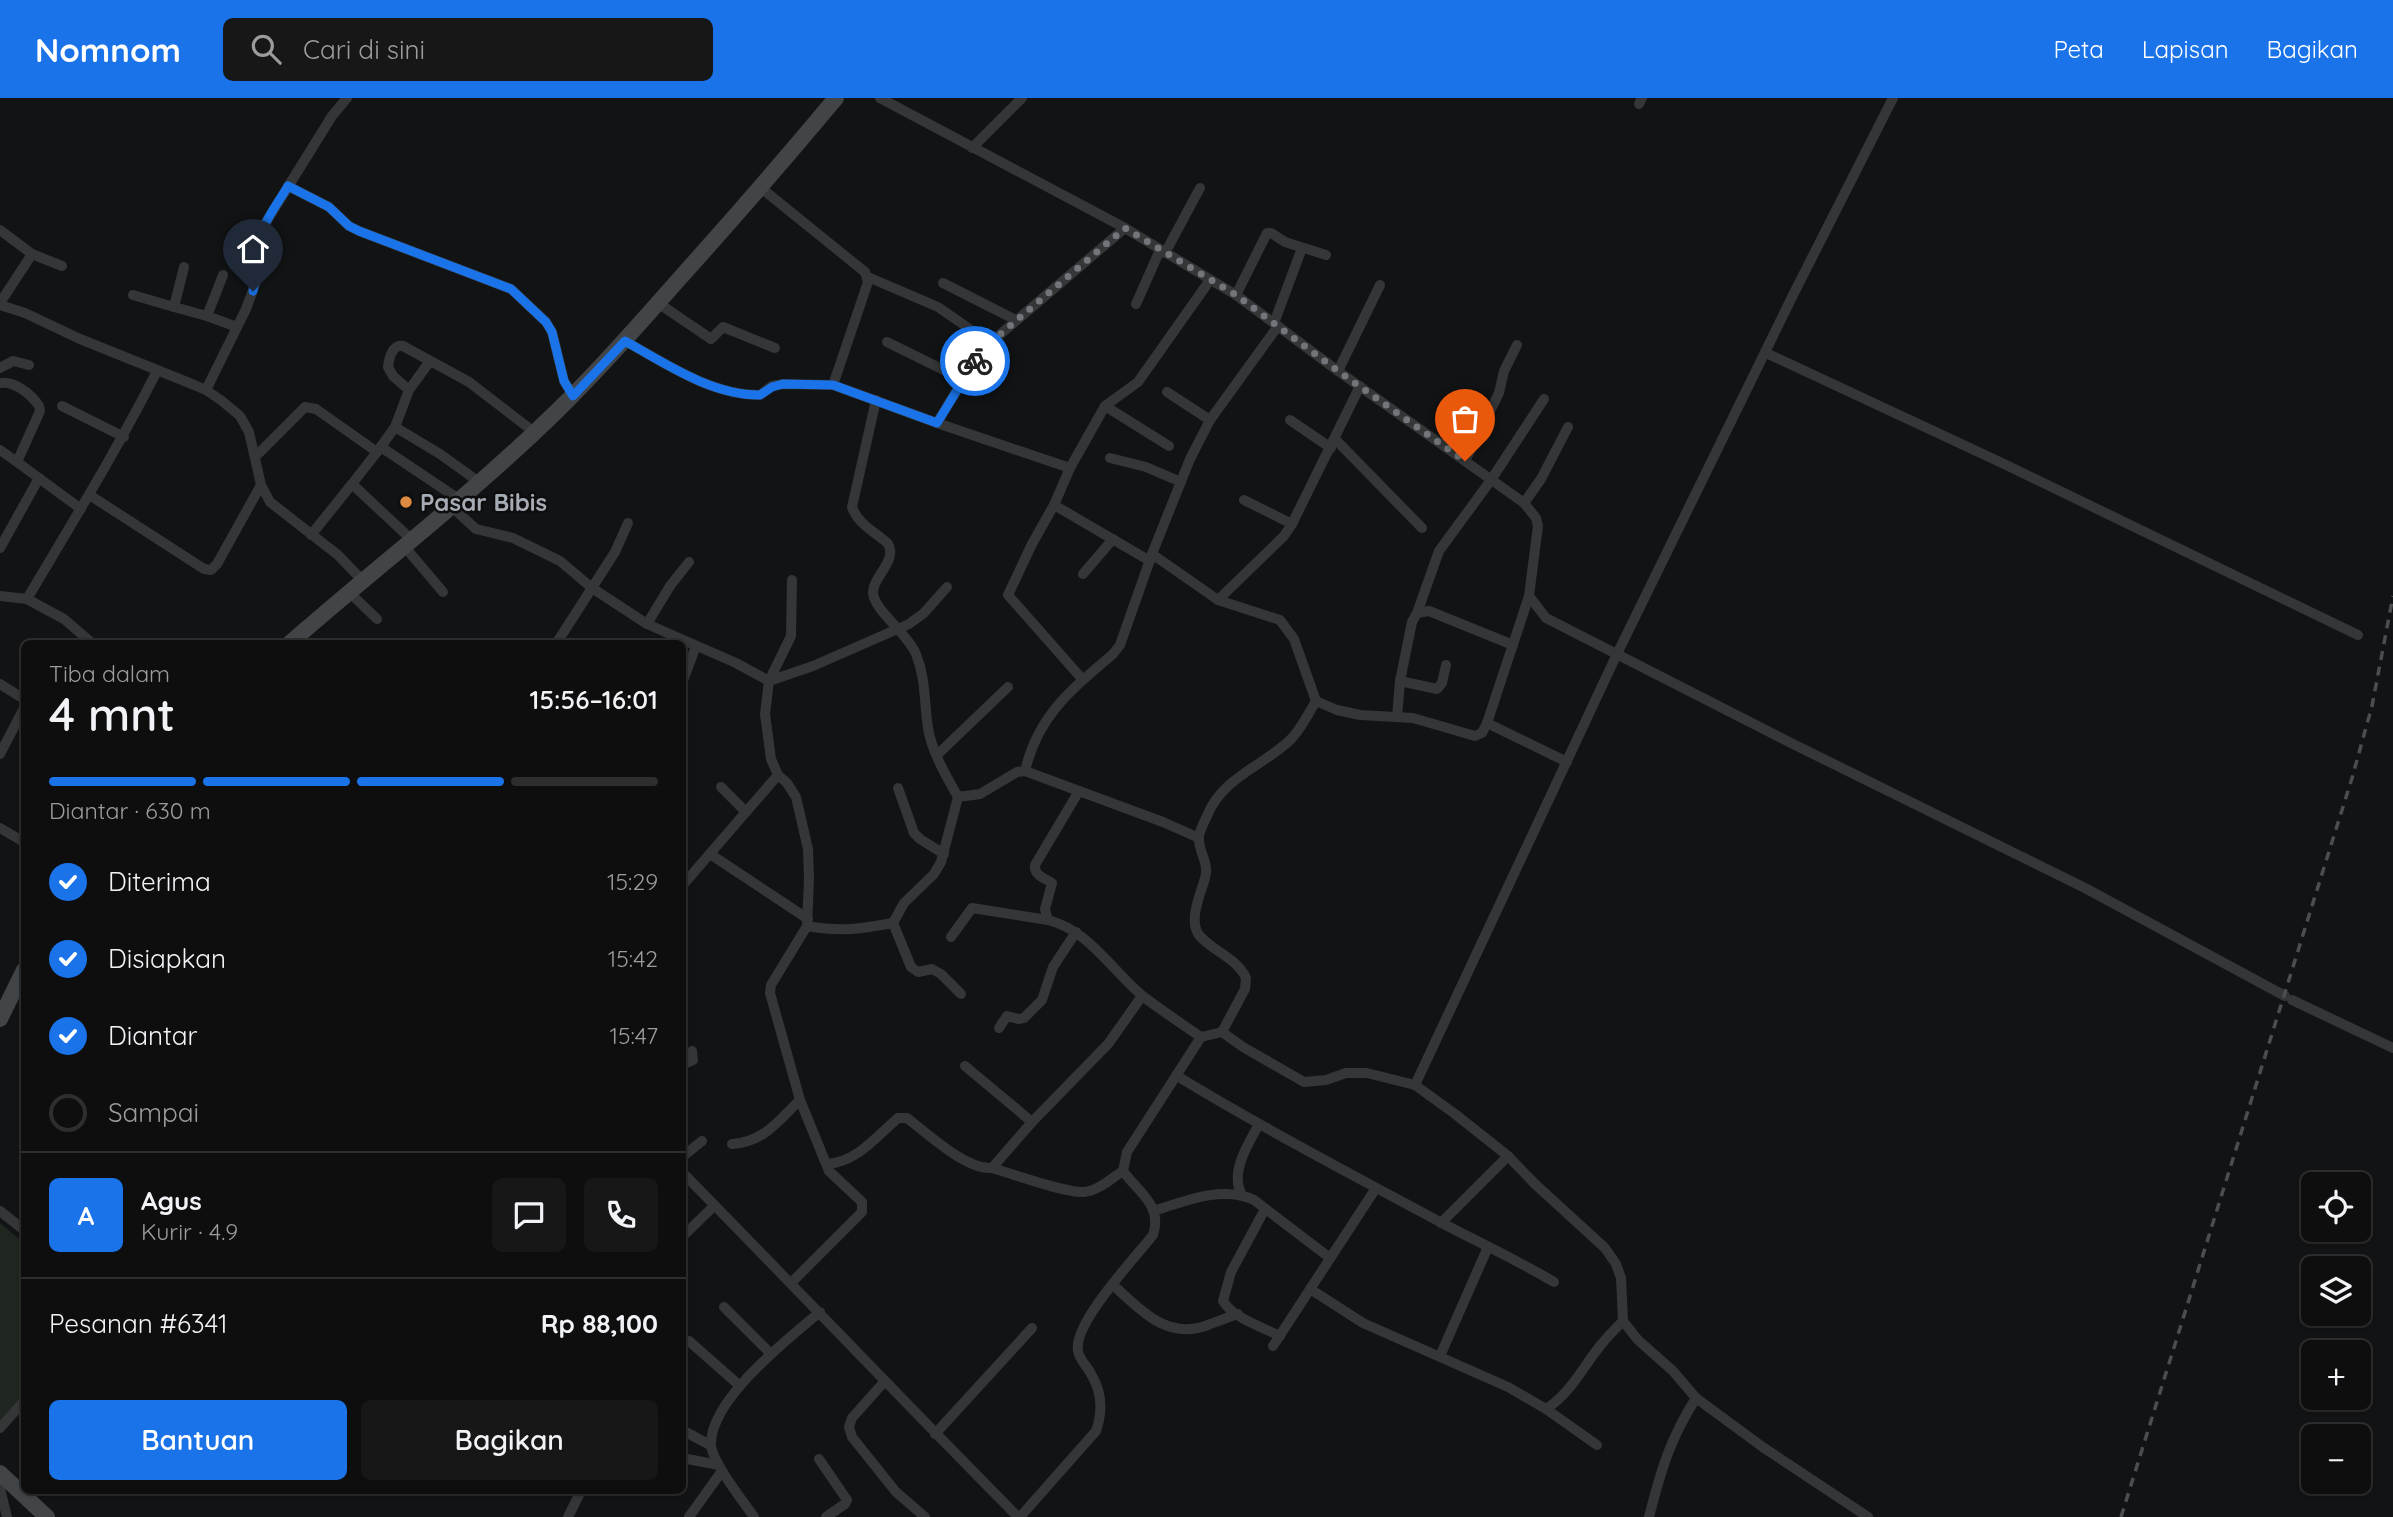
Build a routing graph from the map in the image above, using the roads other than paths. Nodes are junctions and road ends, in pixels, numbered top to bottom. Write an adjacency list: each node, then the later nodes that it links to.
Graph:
1 (347, 98): 7 (street)
2 (836, 98): 8 (main road)
3 (880, 98): 6 (street)
4 (1022, 98): 6 (street)
5 (1893, 98): 38 (street)
6 (972, 148): 10 (street)
7 (288, 186): 32 (street); 51 (street)
8 (761, 188): 19 (street); 25 (main road)
9 (1200, 188): 13 (street)
10 (1125, 228): 13 (street); 30 (street)
11 (0, 230): 14 (street)
12 (1302, 248): 15 (street); 24 (street); 31 (street)
13 (1162, 251): 20 (street); 27 (street)
14 (32, 254): 16 (street); 26 (street)
15 (1326, 255)
16 (62, 266)
17 (184, 267): 28 (street)
18 (223, 275): 29 (street)
19 (867, 276): 35 (street); 46 (street)
20 (1210, 280): 24 (street); 55 (street)
21 (943, 283): 30 (street)
22 (1380, 285): 43 (street)
23 (133, 295): 28 (street)
24 (1236, 295): 31 (street)
25 (658, 303): 33 (main road); 37 (street)
26 (0, 304): 42 (street)
27 (1136, 304)
28 (174, 307): 29 (street)
29 (207, 316): 32 (street)
30 (1016, 320): 35 (street)
31 (1276, 324): 43 (street); 56 (street)
32 (237, 327): 48 (street)
33 (625, 341): 46 (street); 51 (main road)
34 (887, 342): 44 (street)
35 (990, 343): 44 (street)
36 (1517, 345): 69 (street)
37 (775, 348)
38 (1766, 353): 108 (street); 116 (street)
39 (430, 361): 49 (street); 49 (street); 61 (street)
40 (29, 365): 41 (street)
41 (0, 368)
42 (157, 371): 48 (street); 62 (street)
43 (1338, 371): 47 (street)
44 (964, 380): 58 (street)
45 (0, 383): 70 (street)
46 (833, 385): 53 (street)
47 (1360, 386): 63 (street); 69 (street)
48 (206, 390): 67 (street)
49 (409, 390): 60 (street)
50 (1167, 392): 56 (street)
51 (573, 396): 61 (main road)
52 (1544, 398): 73 (street)
53 (876, 400): 58 (street); 107 (street)
54 (62, 406): 62 (street)
55 (1105, 406): 64 (street); 71 (street)
56 (1210, 420): 75 (street)
57 (1290, 420): 63 (street)
58 (937, 423): 71 (street)
59 (1568, 426): 81 (street)
60 (395, 427): 65 (street); 74 (street)
61 (534, 432): 74 (main road)
62 (124, 437): 78 (street)
63 (1333, 444): 85 (street); 86 (street)
64 (1169, 446)
65 (379, 449): 67 (street); 76 (street); 80 (street)
66 (0, 450): 70 (street)
67 (256, 456): 77 (street)
68 (1110, 458): 75 (street)
69 (1465, 461): 73 (street)
70 (17, 462): 72 (street)
71 (1070, 468): 82 (street)
72 (39, 478): 83 (street); 90 (street)
73 (1491, 480): 81 (street); 104 (street)
74 (479, 482): 80 (main road)
75 (1181, 482): 91 (street)
76 (352, 484): 87 (street); 89 (street)
77 (261, 485): 78 (street); 87 (street)
78 (90, 496): 83 (street)
79 (1244, 500): 85 (street)
80 (456, 503): 89 (main road); 97 (street)
81 (1524, 503): 101 (street)
82 (1054, 505): 88 (street); 119 (street)
83 (81, 509): 102 (street)
84 (628, 523): 97 (street)
85 (1292, 524): 103 (street)
86 (1422, 528)
87 (311, 535): 94 (street)
88 (1113, 539): 91 (street); 93 (street)
89 (408, 543): 94 (main road); 99 (street)
90 (0, 548)
91 (1151, 557): 103 (street); 119 (street)
92 (689, 562): 106 (street)
93 (1083, 574)
94 (362, 580): 98 (main road)
95 (792, 580): 120 (street)
96 (947, 587): 107 (street)
97 (592, 588): 106 (street); 111 (street)
98 (349, 592): 105 (street); 110 (main road)
99 (443, 592)
100 (0, 596): 102 (street)
101 (1529, 596): 114 (street); 116 (street)
102 (27, 599): 109 (street)
103 (1218, 600): 125 (street)
104 (1417, 613): 114 (street); 121 (street)
105 (377, 619)
106 (647, 624): 112 (street)
107 (898, 627): 120 (street); 130 (street)
108 (2358, 635)
109 (88, 640)
110 (294, 640)
111 (559, 640)
112 (683, 640)
113 (686, 642): 115 (street)
114 (1513, 645): 128 (street)
115 (696, 646): 118 (street); 120 (street)
116 (1617, 654): 131 (street); 157 (street)
117 (1446, 665): 121 (street)
118 (686, 672)
119 (1083, 680): 132 (street)
120 (769, 681): 133 (street)
121 (1400, 681): 127 (street)
122 (0, 684): 124 (street)
123 (1008, 687): 130 (street)
124 (21, 697)
125 (1315, 701): 127 (street); 140 (street)
126 (21, 714): 129 (street)
127 (1397, 717): 128 (street)
128 (1487, 723): 131 (street)
129 (0, 754)
130 (937, 755): 137 (street)
131 (1567, 762): 162 (street)
132 (1025, 771): 136 (street); 137 (street)
133 (779, 775): 138 (street); 146 (street)
134 (721, 787): 138 (street)
135 (898, 788): 143 (street)
136 (1079, 791): 140 (street); 145 (street)
137 (958, 797): 143 (street)
138 (746, 812): 142 (street)
139 (0, 828): 141 (street)
140 (1199, 838): 155 (street)
141 (21, 840)
142 (710, 854): 144 (street); 146 (street)
143 (944, 854): 147 (street)
144 (686, 881)
145 (1048, 920): 148 (street); 149 (street)
146 (808, 922): 147 (street); 163 (street)
147 (893, 923): 151 (street)
148 (1076, 932): 152 (street); 154 (street)
149 (951, 937)
150 (21, 976): 153 (main road)
151 (961, 994)
152 (1142, 996): 156 (street); 164 (street)
153 (0, 1019)
154 (999, 1028)
155 (1222, 1032): 156 (street); 162 (street)
156 (1202, 1037): 161 (street)
157 (2393, 1048)
158 (692, 1051): 159 (street)
159 (686, 1063)
160 (965, 1066): 164 (street)
161 (1177, 1076): 165 (street); 172 (street)
162 (1415, 1086): 169 (street)
163 (800, 1100): 167 (street); 170 (street)
164 (1032, 1122): 171 (street)
165 (1259, 1124): 174 (street); 175 (street)
166 (702, 1141): 168 (street)
167 (732, 1144)
168 (686, 1154)
169 (1508, 1156): 180 (street); 192 (street)
170 (827, 1164): 171 (street); 186 (street)
171 (992, 1168): 172 (street)
172 (1123, 1171): 179 (street)
173 (686, 1176): 176 (street)
174 (1376, 1188): 180 (street); 184 (street)
175 (1241, 1193): 177 (street); 179 (street)
176 (714, 1206): 182 (street); 186 (street)
177 (1265, 1209): 184 (street); 191 (street)
178 (0, 1211): 181 (street)
179 (1154, 1211): 187 (street)
180 (1441, 1223): 183 (street)
181 (21, 1228)
182 (686, 1233)
183 (1488, 1247): 185 (street); 196 (street)
184 (1330, 1258): 188 (street)
185 (1554, 1282)
186 (791, 1283): 190 (street)
187 (1113, 1285): 191 (street); 219 (street)
188 (1310, 1289): 191 (street); 196 (street)
189 (724, 1307): 195 (street)
190 (820, 1312): 195 (street); 197 (street)
191 (1238, 1314)
192 (1623, 1321): 199 (street); 201 (street)
193 (1032, 1328): 204 (street)
194 (689, 1341): 198 (street)
195 (771, 1353): 198 (street)
196 (1440, 1356): 201 (street)
197 (884, 1382): 204 (street); 218 (street)
198 (740, 1386): 205 (street)
199 (1696, 1398): 220 (street); 221 (street)
200 (21, 1404): 202 (street)
201 (1546, 1409): 206 (street)
202 (0, 1428)
203 (686, 1432): 205 (street)
204 (935, 1434): 219 (street)
205 (710, 1445): 209 (street)
206 (1597, 1445)
207 (686, 1459): 209 (street)
208 (819, 1459): 217 (street)
209 (721, 1468): 215 (street); 216 (street)
210 (1, 1481): 212 (street); 213 (main road)
211 (580, 1494): 214 (street)
212 (7, 1517)
213 (47, 1517)
214 (568, 1517)
215 (689, 1517)
216 (754, 1517)
217 (826, 1517)
218 (925, 1517)
219 (1019, 1517)
220 (1649, 1517)
221 (1868, 1517)

